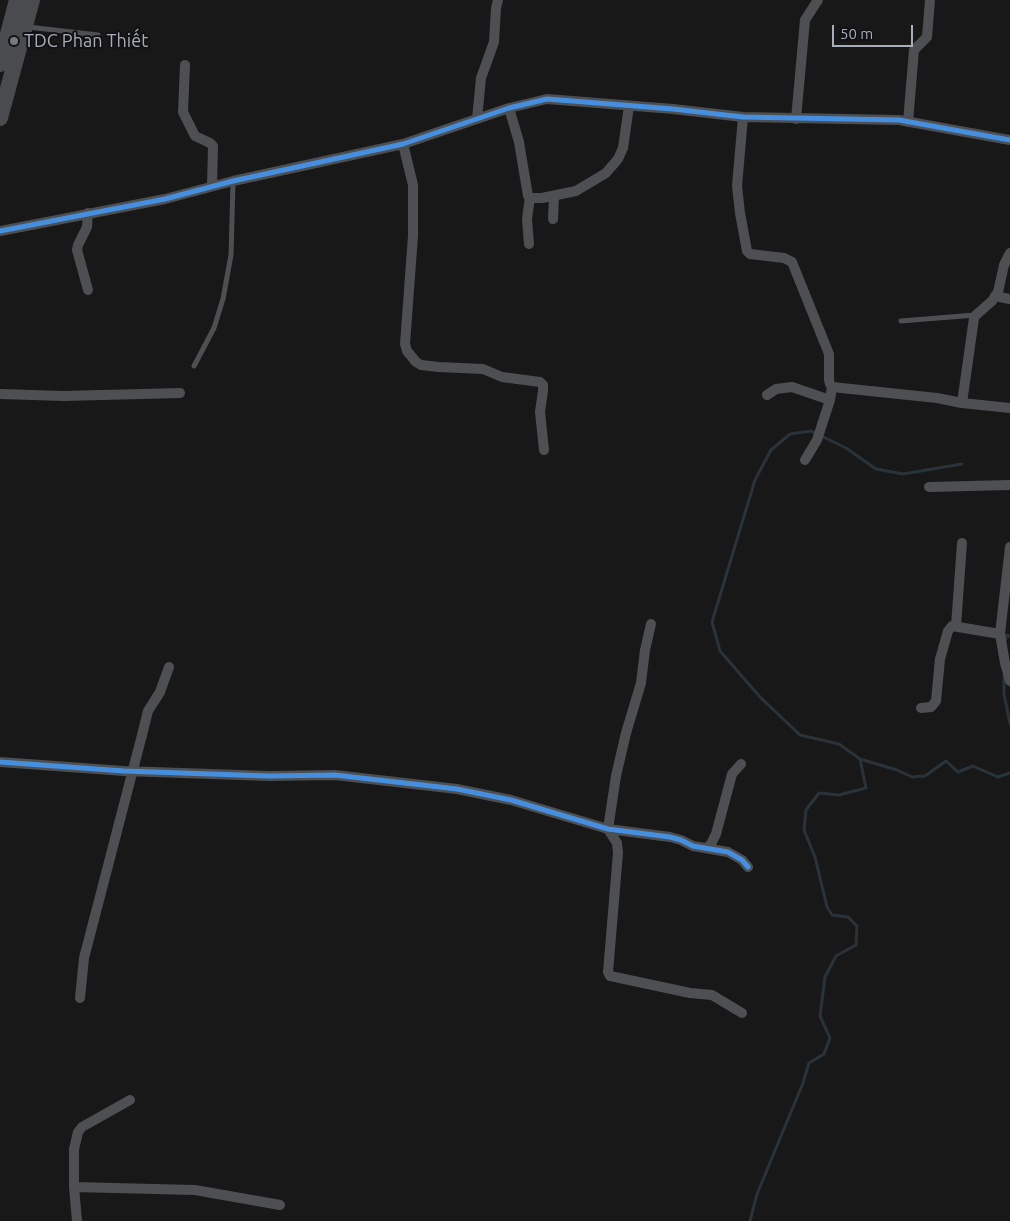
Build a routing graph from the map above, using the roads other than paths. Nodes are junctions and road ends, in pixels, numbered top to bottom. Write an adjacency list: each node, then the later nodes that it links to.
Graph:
1 (17, 0): 6 (highway)
2 (32, 0): 6 (highway)
3 (498, 0): 15 (street)
4 (818, 0): 16 (street)
5 (930, 0): 17 (street)
6 (18, 25): 7 (lane); 8 (highway); 13 (highway)
7 (98, 35)
8 (2, 47): 9 (highway)
9 (0, 64)
10 (185, 65): 21 (street)
11 (629, 106): 12 (street); 14 (street); 22 (street)
12 (509, 108): 15 (street); 23 (street)
13 (0, 118)
14 (743, 118): 16 (street); 35 (street)
15 (477, 119): 19 (street)
16 (796, 119): 17 (street)
17 (908, 122): 18 (street)
18 (1010, 140)
19 (404, 144): 20 (street); 42 (street)
20 (232, 181): 21 (street); 34 (lane)
21 (212, 186): 24 (street)
22 (554, 196): 23 (street); 25 (street)
23 (530, 197): 27 (street)
24 (88, 213): 26 (street); 29 (street)
25 (553, 218)
26 (0, 231)
27 (529, 244)
28 (1010, 253): 30 (street)
29 (88, 290)
30 (996, 296): 31 (street); 32 (street)
31 (1010, 299)
32 (976, 315): 33 (lane); 40 (street)
33 (901, 320)
34 (194, 366)
35 (832, 387): 39 (street); 40 (street)
36 (180, 392): 37 (street)
37 (0, 394)
38 (767, 395): 39 (street)
39 (830, 400): 43 (street)
40 (962, 403): 41 (street)
41 (1010, 408)
42 (544, 450)
43 (805, 460)
44 (1010, 485): 45 (street)
45 (929, 487)
46 (962, 543): 49 (street)
47 (1010, 547): 50 (street)
48 (650, 624): 57 (street)
49 (956, 626): 50 (street); 53 (street)
50 (1000, 634): 52 (street)
51 (169, 667): 56 (street)
52 (1010, 681)
53 (922, 708)
54 (0, 762): 56 (street)
55 (741, 764): 58 (street)
56 (132, 771): 57 (street); 60 (street)
57 (608, 829): 58 (street); 61 (street)
58 (707, 848): 59 (street)
59 (748, 867)
60 (80, 998)
61 (742, 1013)
62 (130, 1100): 63 (street)
63 (74, 1187): 64 (street); 65 (street)
64 (280, 1205)
65 (77, 1221)

